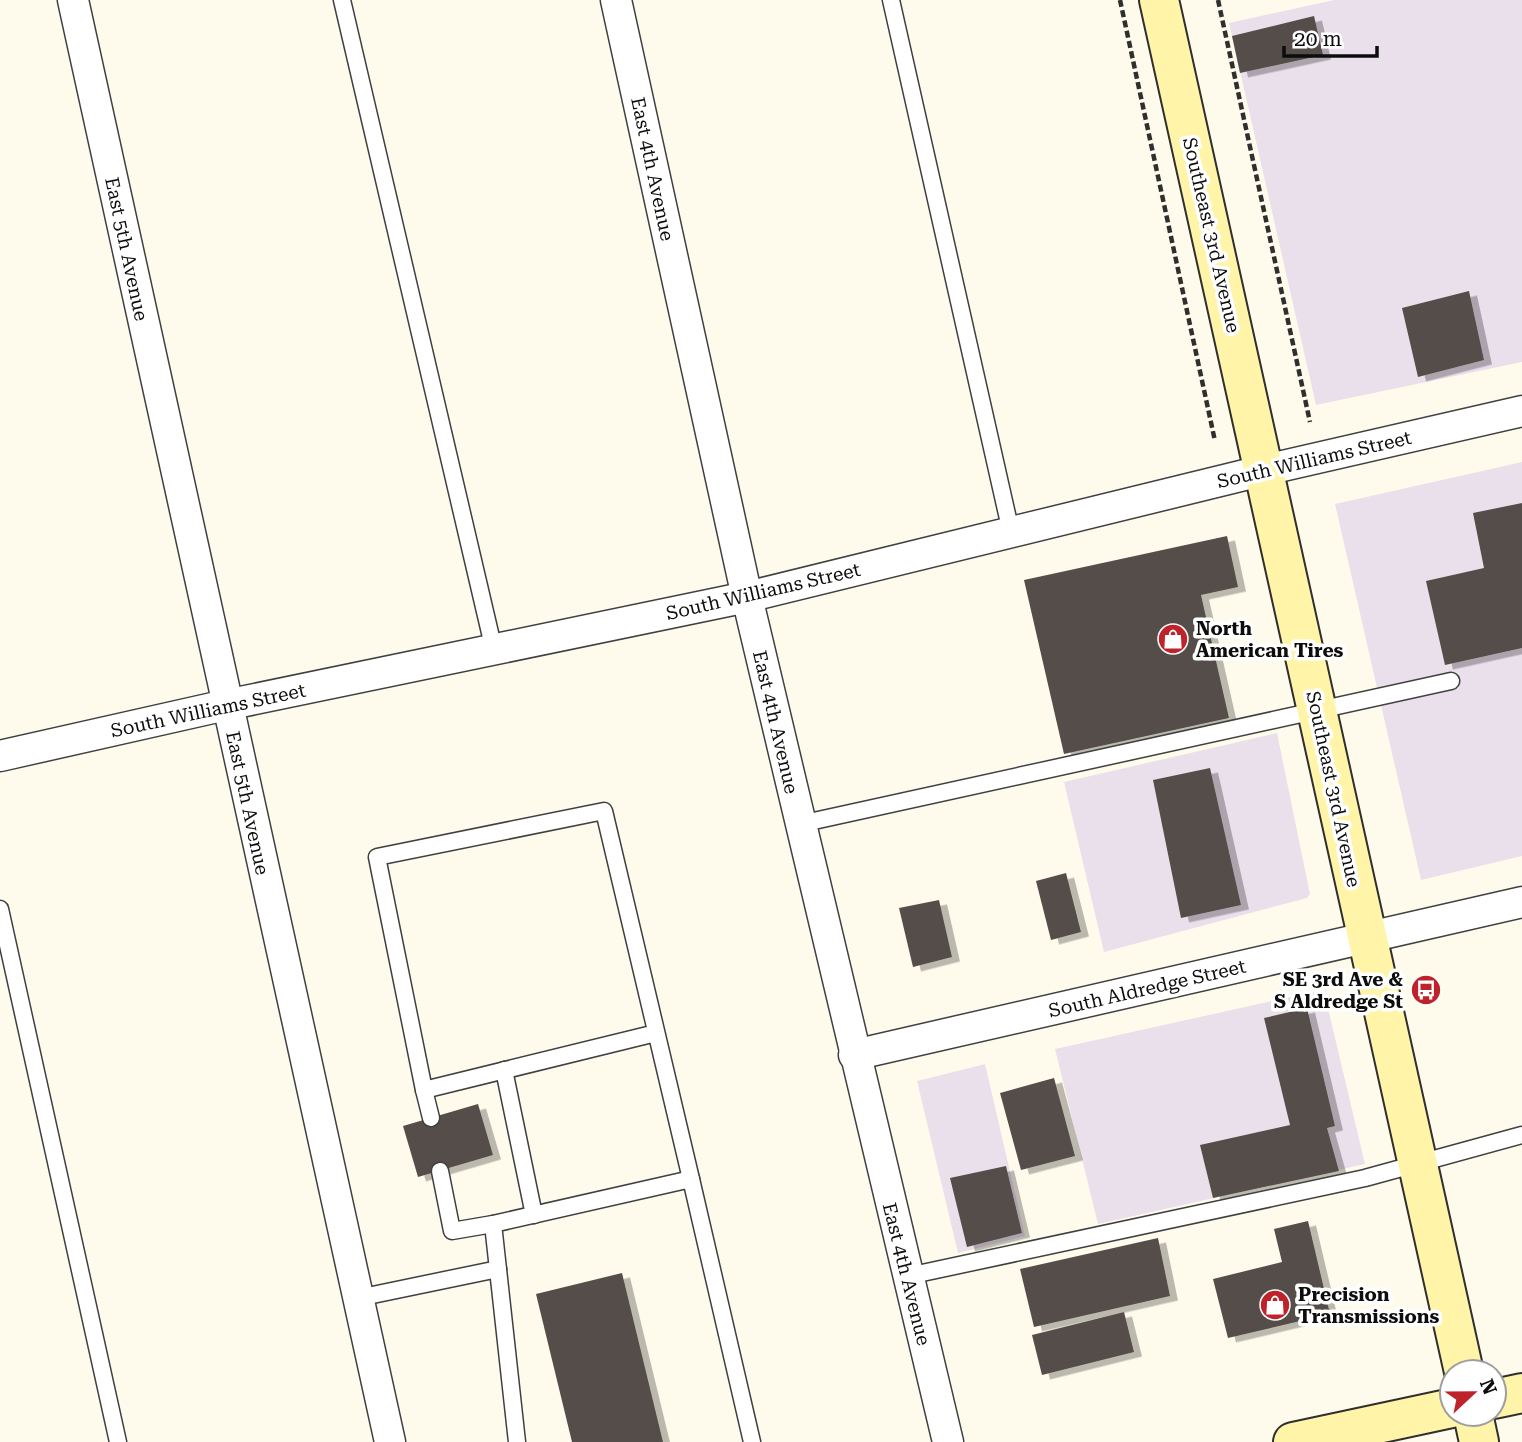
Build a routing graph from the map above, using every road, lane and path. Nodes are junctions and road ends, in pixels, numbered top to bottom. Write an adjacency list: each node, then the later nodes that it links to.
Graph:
1 (73, 0): 16 (street, East 5th Avenue)
2 (342, 0): 14 (lane)
3 (616, 0): 13 (street, East 4th Avenue)
4 (891, 0): 12 (lane)
5 (1120, 0): 10 (path)
6 (1218, 0): 9 (path)
7 (1162, 1): 11 (main road, Southeast 3rd Avenue)
8 (1522, 411): 11 (street, South Williams Street)
9 (1310, 422)
10 (1215, 441)
11 (1265, 470): 12 (street, South Williams Street); 17 (main road, Southeast 3rd Avenue)
12 (1011, 532): 13 (street, South Williams Street)
13 (747, 597): 14 (street, South Williams Street); 19 (street, East 4th Avenue)
14 (494, 650): 16 (street, South Williams Street)
15 (1451, 681): 17 (lane)
16 (226, 705): 18 (street, South Williams Street); 36 (street, East 5th Avenue)
17 (1317, 710): 19 (lane); 22 (main road, Southeast 3rd Avenue)
18 (0, 756)
19 (800, 824): 24 (street, East 4th Avenue)
20 (1522, 902): 22 (street, South Aldredge Street)
21 (0, 909): 39 (lane)
22 (1367, 938): 24 (street, South Aldredge Street); 29 (main road, Southeast 3rd Avenue)
23 (656, 1033): 25 (lane); 26 (lane); 31 (lane)
24 (855, 1055): 35 (street, East 4th Avenue)
25 (504, 1070): 26 (lane); 32 (lane)
26 (424, 1090): 27 (lane)
27 (431, 1118)
28 (1522, 1135): 29 (lane)
29 (1418, 1162): 35 (lane); 37 (main road, Southeast 3rd Avenue)
30 (440, 1171): 33 (lane)
31 (691, 1180): 32 (lane); 42 (lane)
32 (534, 1215): 33 (lane)
33 (493, 1224): 34 (lane)
34 (498, 1269): 36 (lane); 41 (lane)
35 (908, 1276): 43 (street, East 4th Avenue)
36 (358, 1298): 40 (street, East 5th Avenue)
37 (1461, 1358)
38 (1438, 1412): 44 (main road)
39 (118, 1442)
40 (390, 1442)
41 (517, 1442)
42 (752, 1442)
43 (948, 1442)
44 (1293, 1442)

